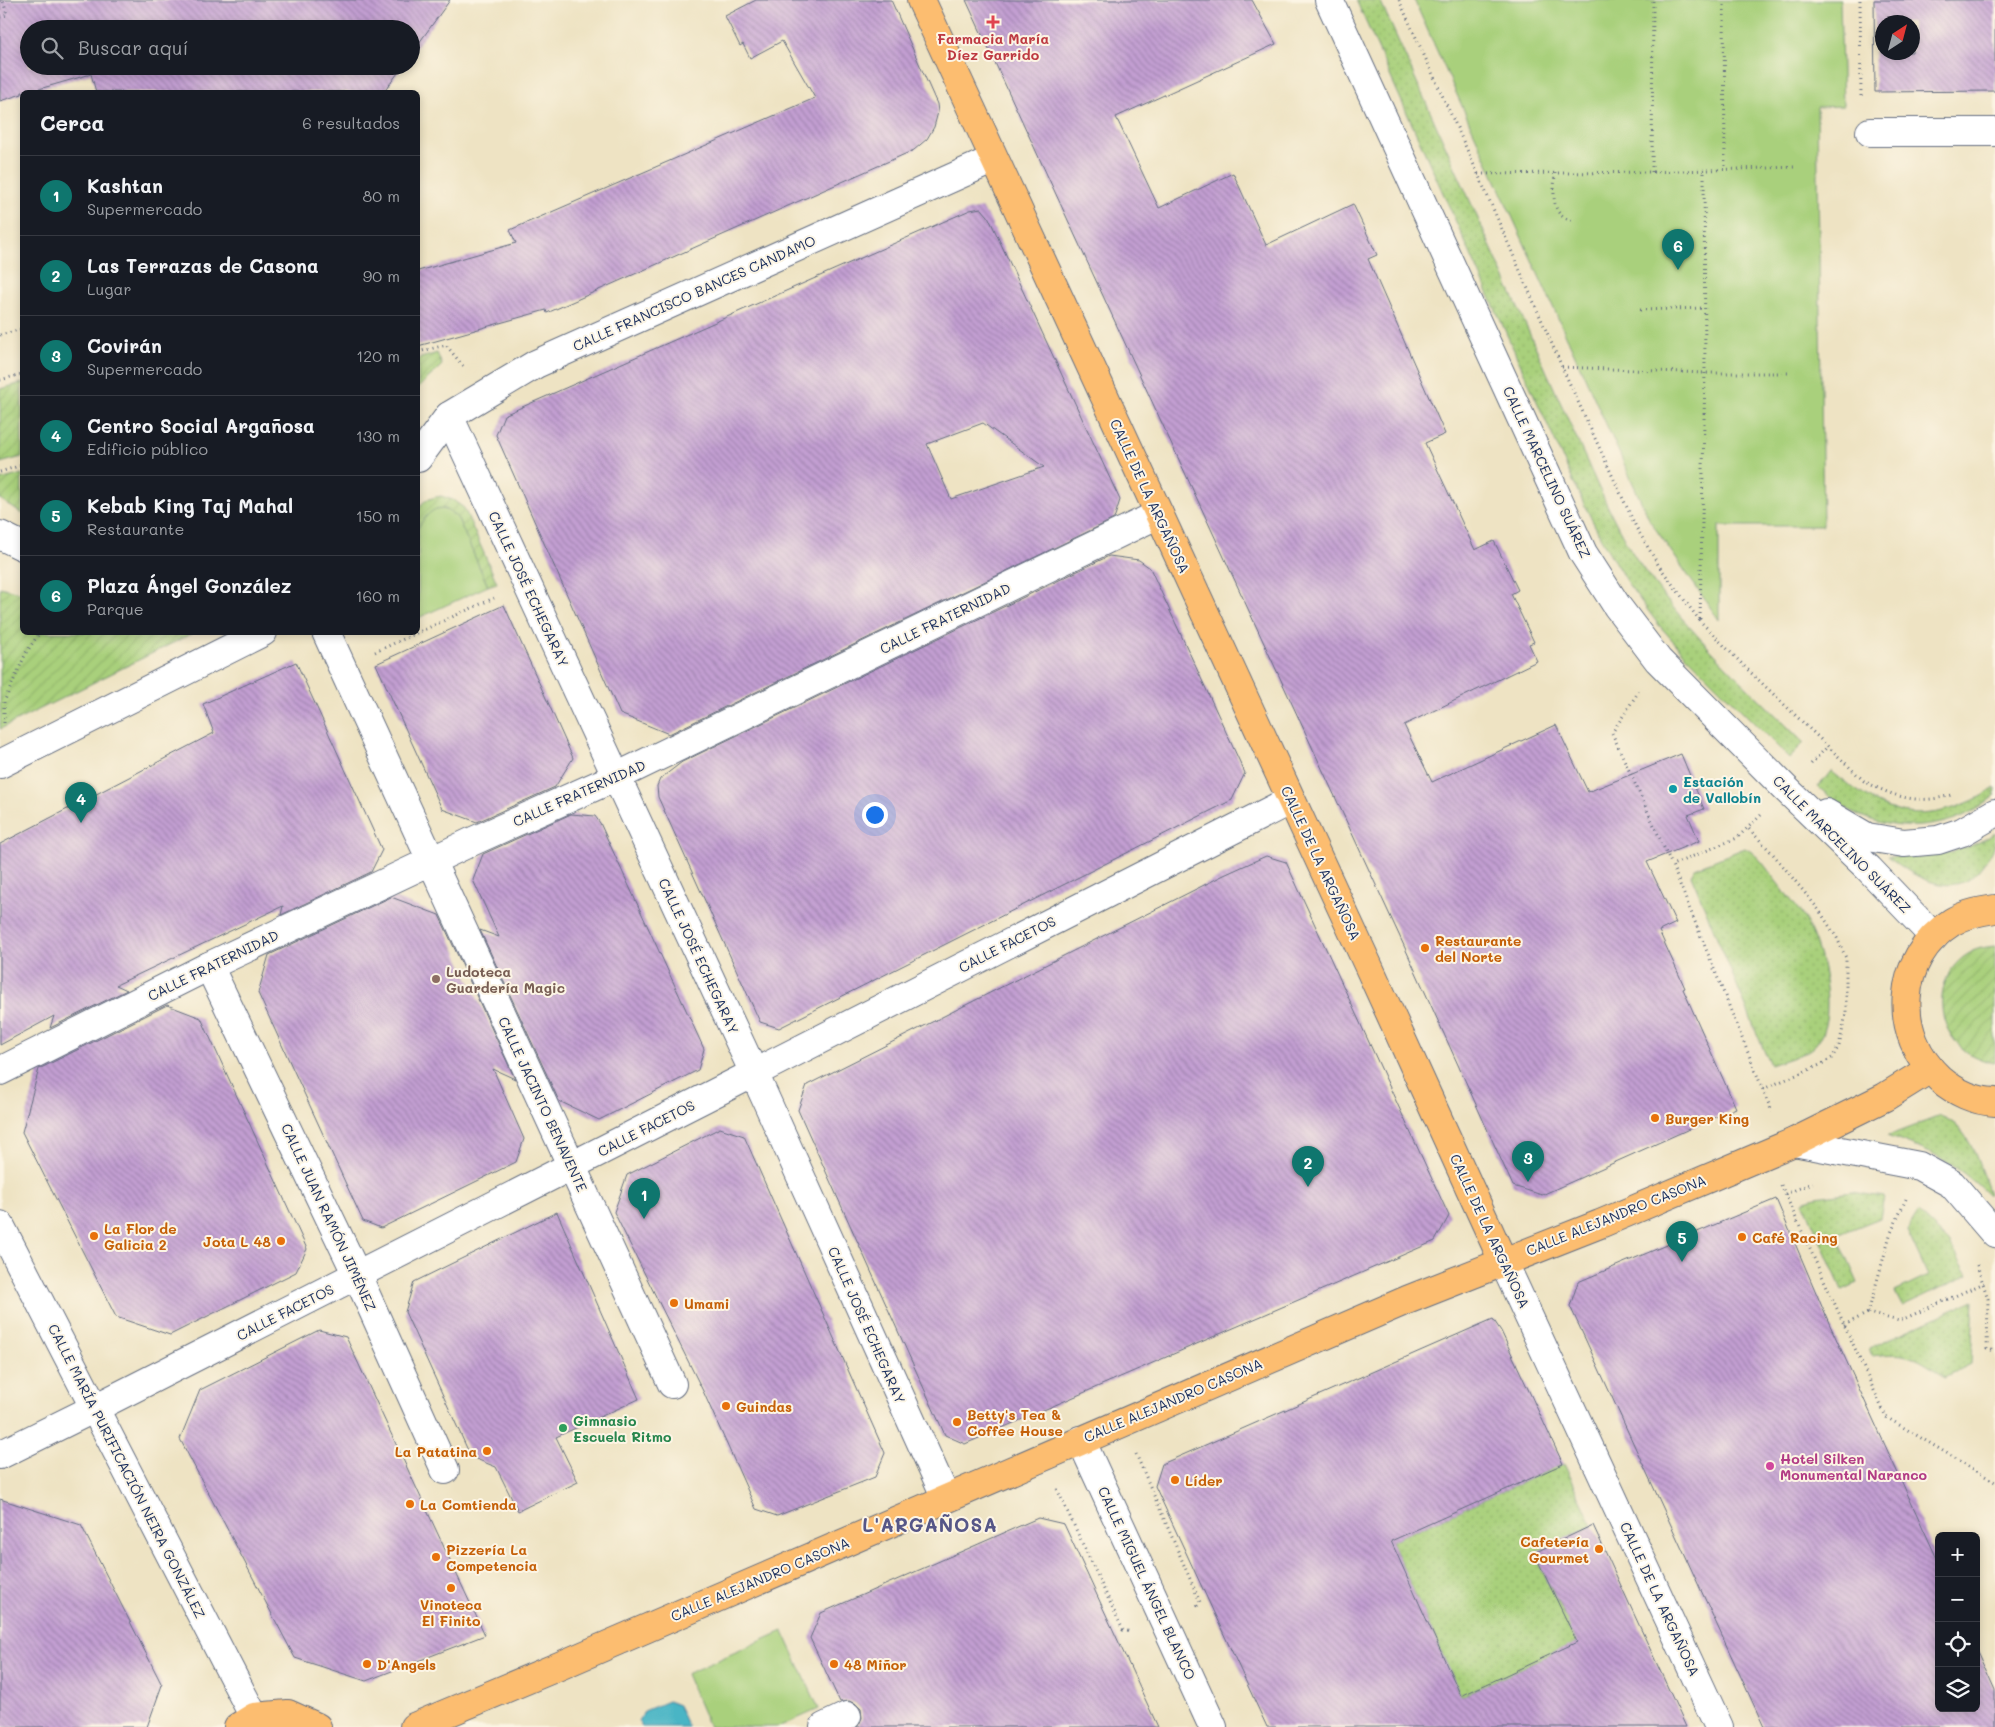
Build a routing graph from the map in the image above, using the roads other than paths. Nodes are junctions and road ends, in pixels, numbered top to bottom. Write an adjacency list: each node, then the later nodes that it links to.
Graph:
1 (921, 0): 5 (main road, CALLE DE LA ARGAÑOSA)
2 (1329, 0): 15 (street, CALLE MARCELINO SUÁREZ)
3 (1870, 132): 4 (street)
4 (1995, 132)
5 (994, 160): 6 (street, CALLE FRANCISCO BANCES CANDAMO); 8 (main road, CALLE DE LA ARGAÑOSA)
6 (449, 416): 7 (street, CALLE FRANCISCO BANCES CANDAMO); 14 (street, CALLE JOSÉ ECHEGARAY)
7 (420, 455)
8 (1159, 514): 14 (street, CALLE FRATERNIDAD); 16 (main road, CALLE DE LA ARGAÑOSA)
9 (0, 535): 10 (street)
10 (20, 545)
11 (257, 635): 13 (street)
12 (327, 635): 18 (street, CALLE JACINTO BENAVENTE)
13 (7, 761)
14 (616, 777): 18 (street, CALLE FRATERNIDAD); 25 (street, CALLE JOSÉ ECHEGARAY)
15 (1786, 789): 17 (street); 21 (street, CALLE MARCELINO SUÁREZ)
16 (1291, 800): 25 (street, CALLE FACETOS); 31 (main road, CALLE DE LA ARGAÑOSA)
17 (1995, 813)
18 (431, 861): 22 (street, CALLE FRATERNIDAD); 28 (street, CALLE JACINTO BENAVENTE)
19 (1995, 893): 20 (street)
20 (1985, 911): 21 (main road)
21 (1934, 936): 23 (main road)
22 (210, 966): 24 (street, CALLE FRATERNIDAD); 32 (street, CALLE JUAN RAMÓN JIMÉNEZ)
23 (1930, 1069): 26 (main road); 27 (main road, CALLE ALEJANDRO CASONA)
24 (0, 1071)
25 (754, 1073): 28 (street, CALLE FACETOS); 38 (street, CALLE JOSÉ ECHEGARAY)
26 (1994, 1105)
27 (1782, 1147): 30 (street); 31 (main road, CALLE ALEJANDRO CASONA)
28 (571, 1166): 32 (street, CALLE FACETOS); 33 (street, CALLE JACINTO BENAVENTE)
29 (0, 1225): 34 (street, CALLE MARÍA PURIFICACIÓN NEIRA GONZÁLEZ)
30 (1995, 1234)
31 (1503, 1261): 35 (main road, CALLE ALEJANDRO CASONA); 43 (street, CALLE DE LA ARGAÑOSA)
32 (357, 1275): 34 (street, CALLE FACETOS); 37 (street, CALLE JUAN RAMÓN JIMÉNEZ)
33 (672, 1384)
34 (95, 1408): 36 (street, CALLE FACETOS); 39 (street, CALLE MARÍA PURIFICACIÓN NEIRA GONZÁLEZ)
35 (1081, 1440): 38 (main road, CALLE ALEJANDRO CASONA); 42 (street, CALLE MIGUEL ÁNGEL BLANCO)
36 (0, 1455)
37 (445, 1470)
38 (946, 1498): 41 (main road, CALLE ALEJANDRO CASONA)
39 (246, 1722): 40 (main road)
40 (317, 1727)
41 (414, 1727)
42 (1214, 1727)
43 (1719, 1727)

